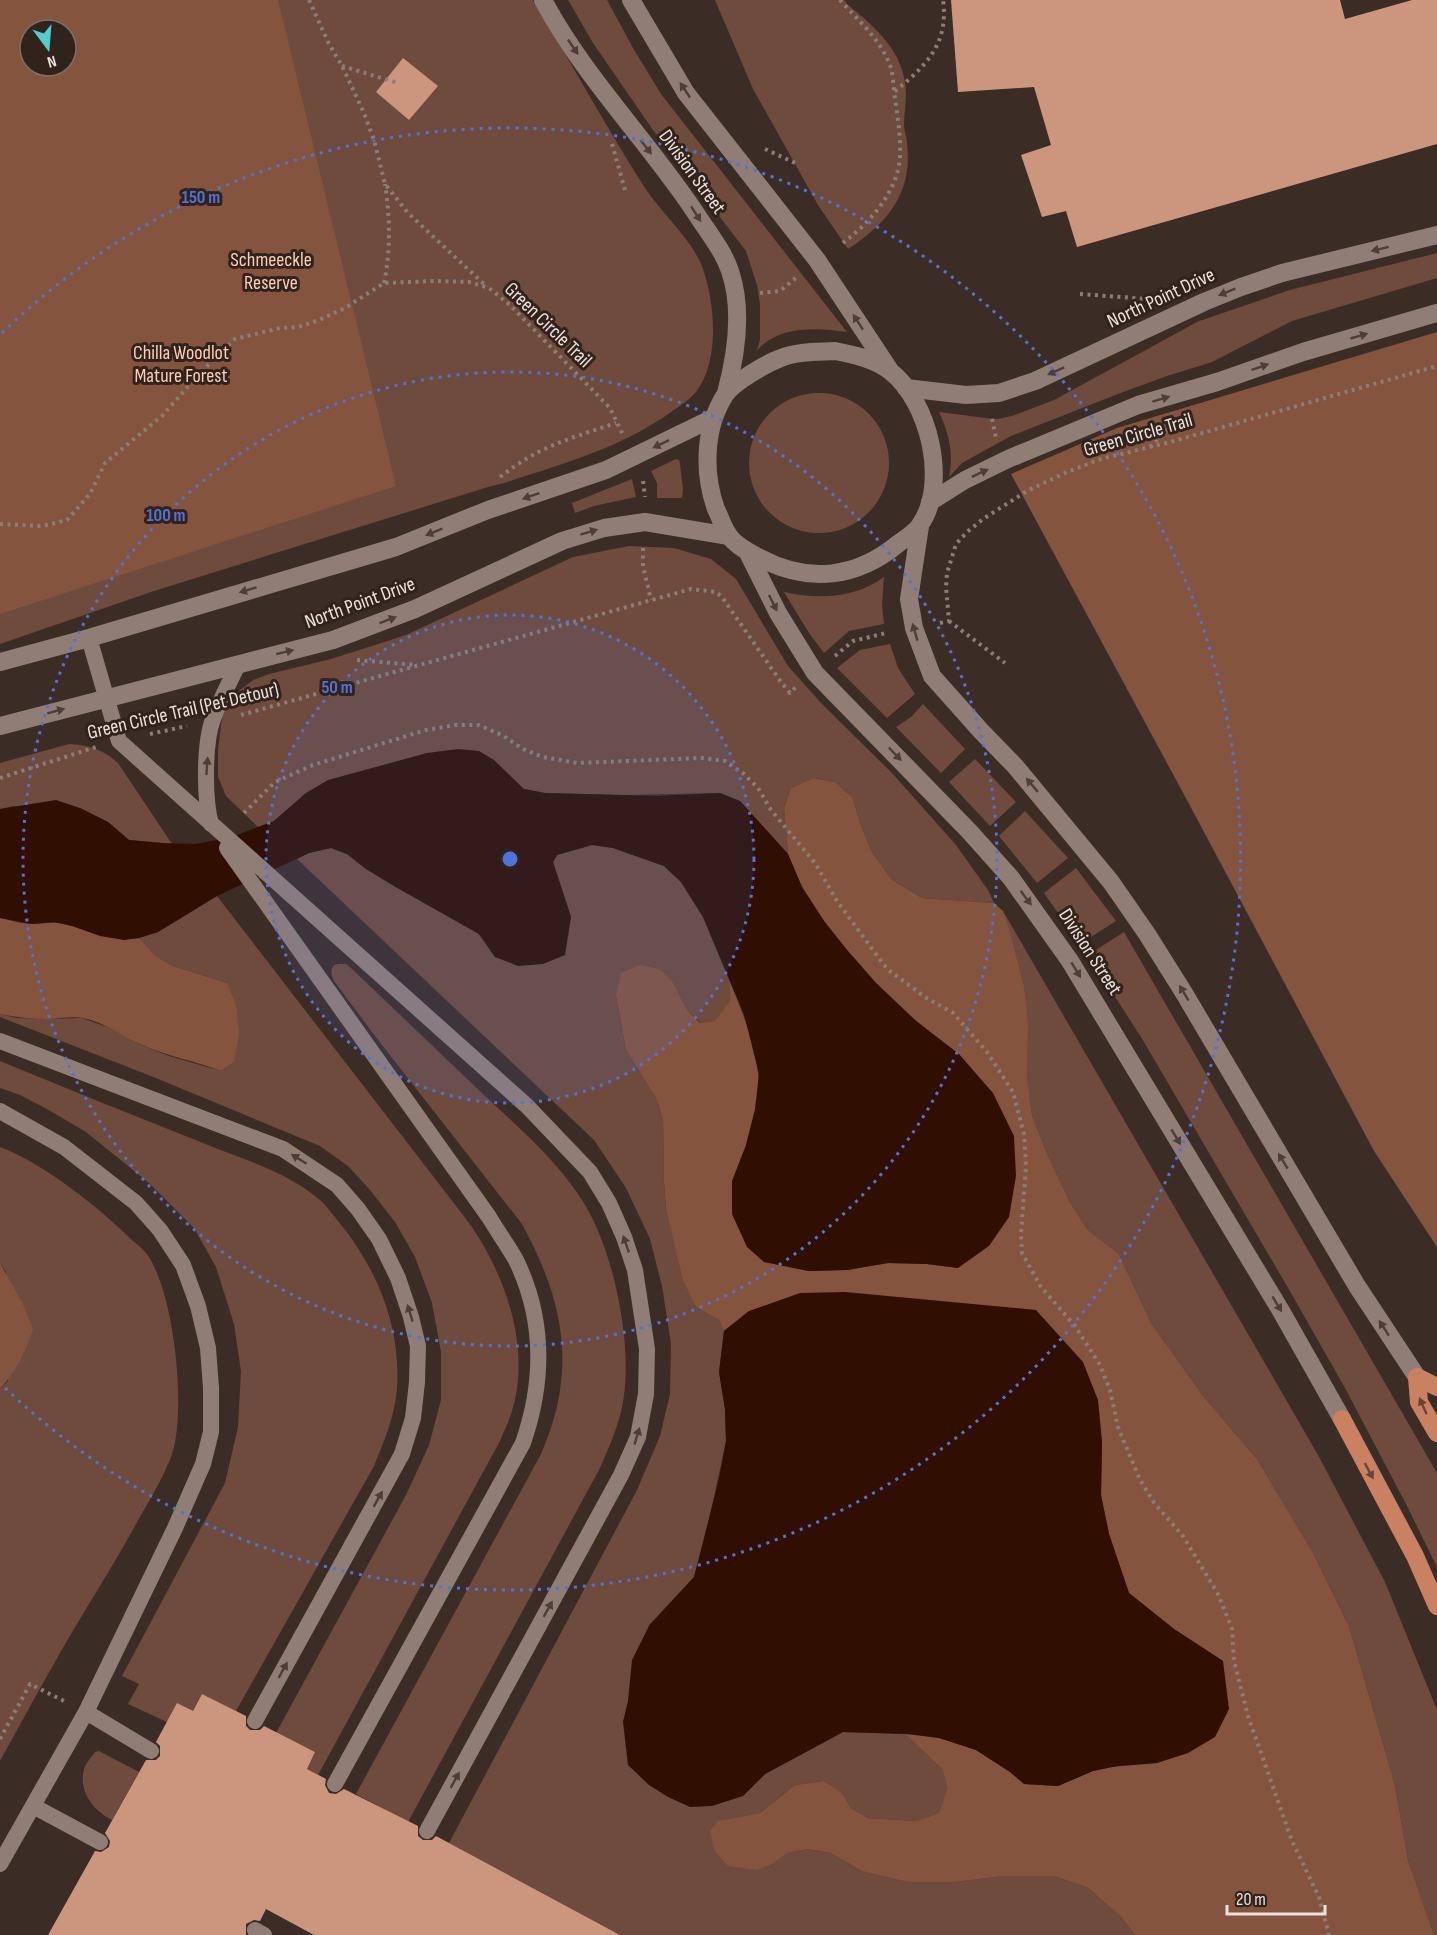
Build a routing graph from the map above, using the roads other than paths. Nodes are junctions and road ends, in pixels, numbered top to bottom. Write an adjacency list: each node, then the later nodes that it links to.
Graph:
1 (543, 0): 7 (main road, Division Street, one-way to 7)
2 (631, 0): 5 (main road, one-way to 2)
3 (1437, 235): 6 (main road, North Point Drive, one-way to 6)
4 (1437, 313): 9 (main road, one-way to 4)
5 (890, 371): 6 (main road); 7 (main road)
6 (906, 388): 9 (main road)
7 (726, 393): 8 (main road)
8 (713, 418): 11 (main road); 13 (main road, North Point Drive, one-way to 13)
9 (930, 502): 10 (main road)
10 (920, 526): 12 (main road); 21 (main road, one-way to 10)
11 (729, 536): 12 (main road); 15 (main road, North Point Drive, one-way to 11)
12 (747, 551): 23 (main road, Division Street, one-way to 23)
13 (89, 638): 14 (main road, North Point Drive); 16 (lane)
14 (0, 662)
15 (238, 664): 16 (main road, North Point Drive); 18 (lane, one-way to 15)
16 (106, 698): 17 (main road, North Point Drive, one-way to 16); 18 (lane)
17 (0, 726)
18 (210, 824): 29 (lane); 31 (lane, one-way to 18)
19 (0, 1041): 27 (lane, one-way to 19)
20 (0, 1112): 26 (lane)
21 (1416, 1377): 22 (highway); 24 (highway, one-way to 21)
22 (1437, 1387)
23 (1342, 1419): 25 (highway, one-way to 25)
24 (1437, 1433)
25 (1437, 1606)
26 (86, 1712): 28 (lane); 30 (lane)
27 (255, 1721)
28 (151, 1751)
29 (335, 1784)
30 (33, 1806): 32 (lane); 33 (lane)
31 (427, 1831)
32 (100, 1842)
33 (0, 1864)

